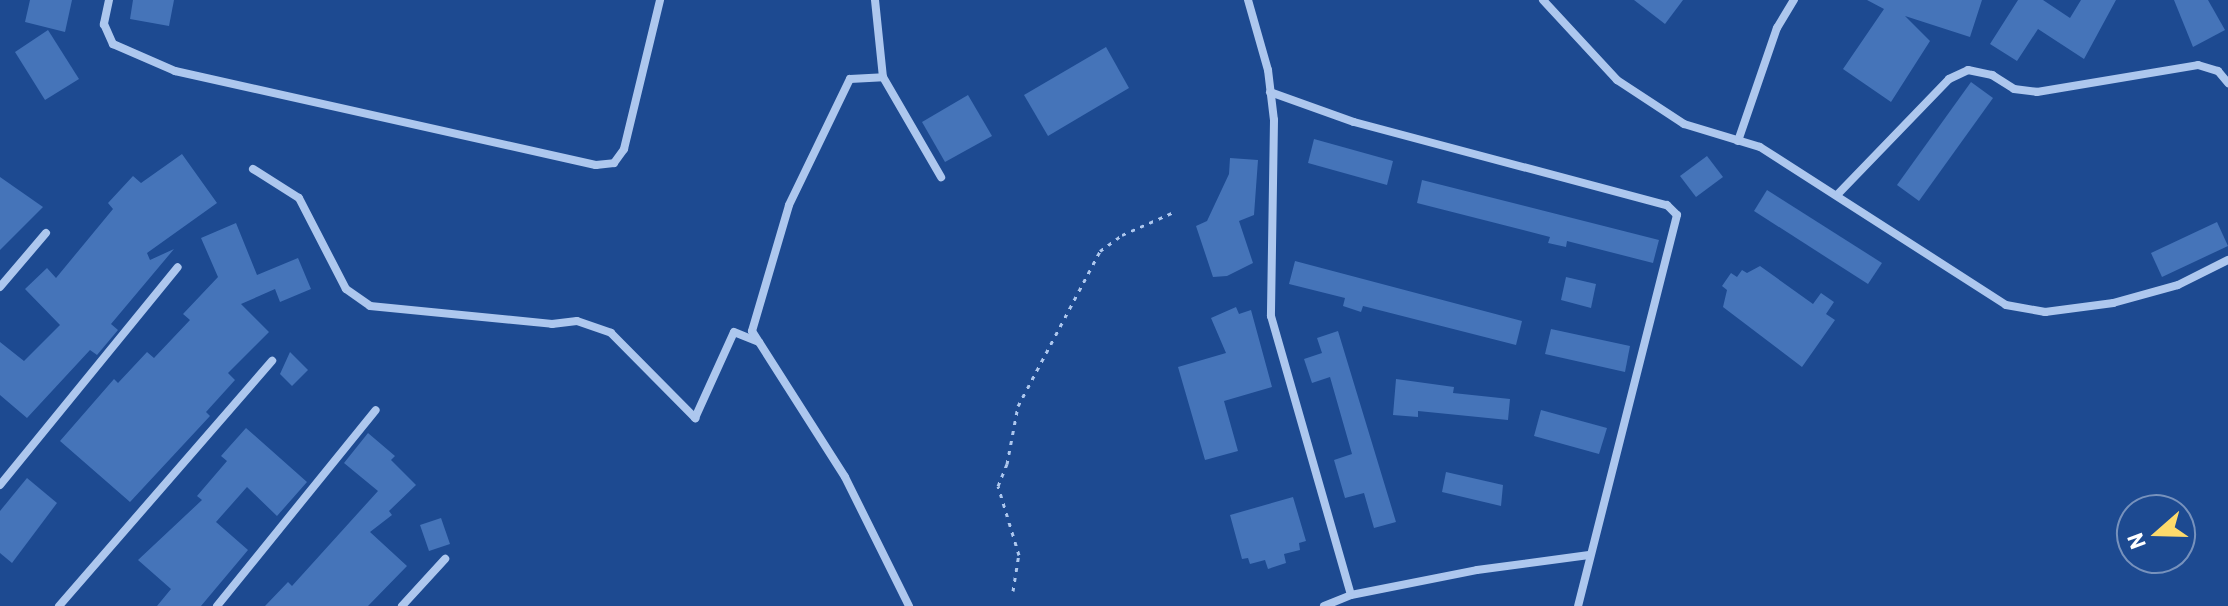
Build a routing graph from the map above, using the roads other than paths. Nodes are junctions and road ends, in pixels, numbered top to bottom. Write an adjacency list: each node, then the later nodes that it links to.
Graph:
1 (109, 0): 2 (street)
2 (660, 0)
3 (875, 0): 7 (street)
4 (1248, 0): 9 (street)
5 (1543, 0): 10 (street)
6 (1794, 0): 10 (street)
7 (883, 77): 12 (street); 18 (street)
8 (2228, 83): 13 (street)
9 (1270, 92): 22 (street); 24 (street)
10 (1738, 141): 13 (street)
11 (253, 169): 18 (street)
12 (941, 177)
13 (1837, 195): 15 (street)
14 (46, 233): 17 (street)
15 (2228, 260)
16 (178, 267): 21 (street)
17 (0, 287)
18 (759, 342): 28 (street)
19 (272, 361): 25 (street)
20 (376, 410): 26 (street)
21 (0, 485)
22 (1589, 555): 24 (street); 30 (street)
23 (445, 559): 27 (street)
24 (1351, 595): 29 (street)
25 (59, 606)
26 (217, 606)
27 (402, 606)
28 (909, 606)
29 (1324, 606)
30 (1578, 606)

